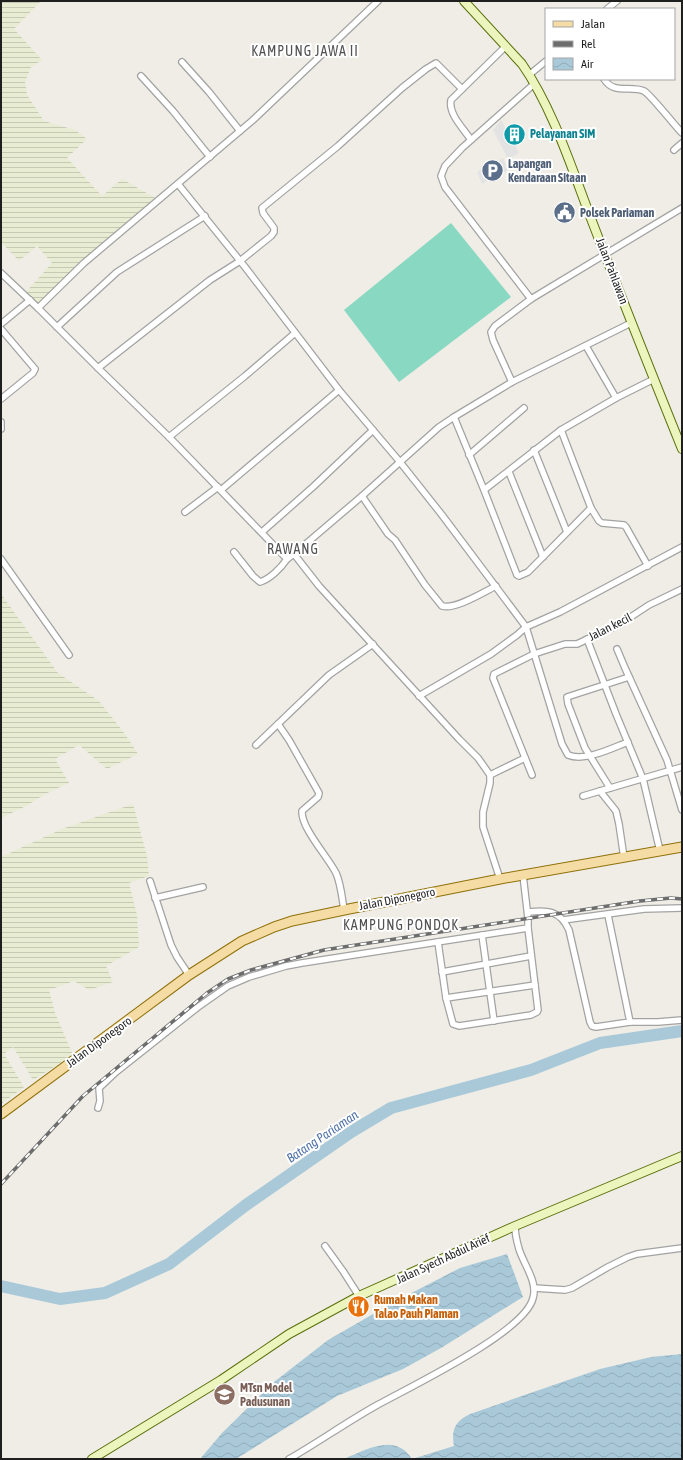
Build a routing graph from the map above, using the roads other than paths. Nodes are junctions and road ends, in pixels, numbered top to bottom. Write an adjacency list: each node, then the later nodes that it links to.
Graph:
1 (378, 1): 13 (street)
2 (464, 1): 5 (street, Jalan Pahlawan)
3 (617, 1): 4 (street)
4 (608, 8)
5 (506, 46): 8 (street, Jalan Pahlawan); 12 (street)
6 (182, 62): 13 (street)
7 (545, 62): 8 (street)
8 (530, 75): 11 (street, Jalan Pahlawan)
9 (141, 76): 18 (street)
10 (605, 80): 14 (street)
11 (534, 84): 15 (street); 22 (street, Jalan Pahlawan)
12 (462, 89): 15 (street); 23 (street)
13 (240, 131): 18 (street)
14 (682, 133)
15 (471, 140): 25 (street)
16 (682, 143): 17 (street)
17 (674, 150)
18 (210, 157): 19 (street)
19 (178, 184): 21 (street); 27 (street)
20 (682, 208): 22 (street)
21 (205, 216): 23 (street); 30 (street)
22 (605, 255): 25 (street); 28 (street, Jalan Pahlawan)
23 (240, 261): 32 (street); 34 (street)
24 (1, 273): 26 (street)
25 (531, 299): 36 (street)
26 (30, 300): 27 (street); 29 (street)
27 (38, 308): 30 (street)
28 (631, 323): 33 (street); 35 (street, Jalan Pahlawan)
29 (1, 324)
30 (58, 327): 34 (street)
31 (1, 329): 39 (street)
32 (296, 333): 37 (street); 46 (street)
33 (586, 346): 36 (street); 38 (street)
34 (98, 368): 46 (street)
35 (654, 379): 38 (street); 47 (street, Jalan Pahlawan)
36 (512, 382): 41 (street)
37 (339, 390): 44 (street); 52 (street)
38 (616, 398): 45 (street)
39 (1, 399)
40 (524, 408): 49 (street)
41 (454, 417): 49 (street); 50 (street)
42 (1, 422): 43 (street)
43 (1, 429)
44 (373, 430): 50 (street); 57 (street)
45 (561, 430): 48 (street); 55 (street)
46 (169, 437): 52 (street)
47 (682, 449)
48 (534, 450): 51 (street); 58 (street)
49 (469, 456): 53 (street)
50 (400, 462): 54 (street); 66 (street)
51 (509, 472): 53 (street); 62 (street)
52 (220, 489): 56 (street); 57 (street)
53 (484, 490): 62 (street)
54 (362, 496): 61 (street); 66 (street)
55 (591, 508): 58 (street); 65 (street)
56 (185, 512)
57 (262, 532): 63 (street)
58 (567, 532): 62 (street)
59 (682, 547): 65 (street)
60 (234, 552): 63 (street)
61 (294, 554): 63 (street); 70 (street)
62 (543, 557)
63 (287, 559)
64 (1, 560): 72 (street)
65 (648, 566): 68 (street)
66 (496, 586): 68 (street)
67 (682, 589): 69 (street, Jalan kecil)
68 (526, 627): 73 (street); 76 (street)
69 (587, 639): 73 (street, Jalan kecil); 75 (street)
70 (372, 644): 76 (street); 77 (street)
71 (617, 649): 74 (street)
72 (69, 654)
73 (534, 654): 80 (street); 81 (street, Jalan kecil)
74 (629, 677): 75 (street); 83 (street)
75 (604, 685): 78 (street); 80 (street)
76 (419, 696): 84 (street)
77 (278, 724): 79 (street); 100 (street)
78 (628, 742): 80 (street); 86 (street)
79 (256, 745)
80 (590, 756): 87 (street)
81 (525, 758): 84 (street); 85 (street)
82 (682, 767): 83 (street)
83 (671, 769): 86 (street); 90 (street)
84 (490, 774): 95 (street)
85 (532, 775)
86 (643, 779): 87 (street); 92 (street)
87 (610, 788): 88 (street)
88 (600, 791): 89 (street); 93 (street)
89 (583, 796)
90 (682, 810)
91 (682, 847): 92 (main road, Jalan Diponegoro)
92 (660, 851): 93 (main road, Jalan Diponegoro)
93 (624, 858): 94 (main road, Jalan Diponegoro)
94 (523, 875): 95 (main road, Jalan Diponegoro); 101 (street)
95 (500, 879): 100 (main road, Jalan Diponegoro)
96 (150, 881): 98 (street)
97 (204, 887): 98 (street)
98 (155, 898): 110 (street)
99 (682, 908): 102 (street)
100 (344, 910): 110 (main road, Jalan Diponegoro)
101 (528, 912): 103 (street); 104 (street)
102 (608, 915): 103 (street); 116 (street)
103 (563, 920): 116 (street)
104 (528, 928): 105 (street); 107 (street)
105 (482, 936): 106 (street); 108 (street)
106 (438, 942): 109 (street); 117 (street)
107 (531, 956): 108 (street); 111 (street)
108 (486, 964): 109 (street); 112 (street)
109 (442, 972): 113 (street)
110 (189, 975): 118 (main road, Jalan Diponegoro)
111 (535, 985): 112 (street); 115 (street)
112 (490, 992): 113 (street); 115 (street)
113 (446, 998): 115 (street)
114 (682, 1020): 116 (street)
115 (494, 1021)
116 (630, 1022)
117 (98, 1108)
118 (1, 1114)
119 (682, 1156): 120 (street, Jalan Syech Abdul Arief)
120 (515, 1226): 123 (street); 124 (street, Jalan Syech Abdul Arief)
121 (325, 1246): 124 (street)
122 (682, 1248): 123 (street)
123 (534, 1288): 126 (street)
124 (359, 1296): 125 (street, Jalan Syech Abdul Arief)
125 (92, 1459)
126 (289, 1459)

